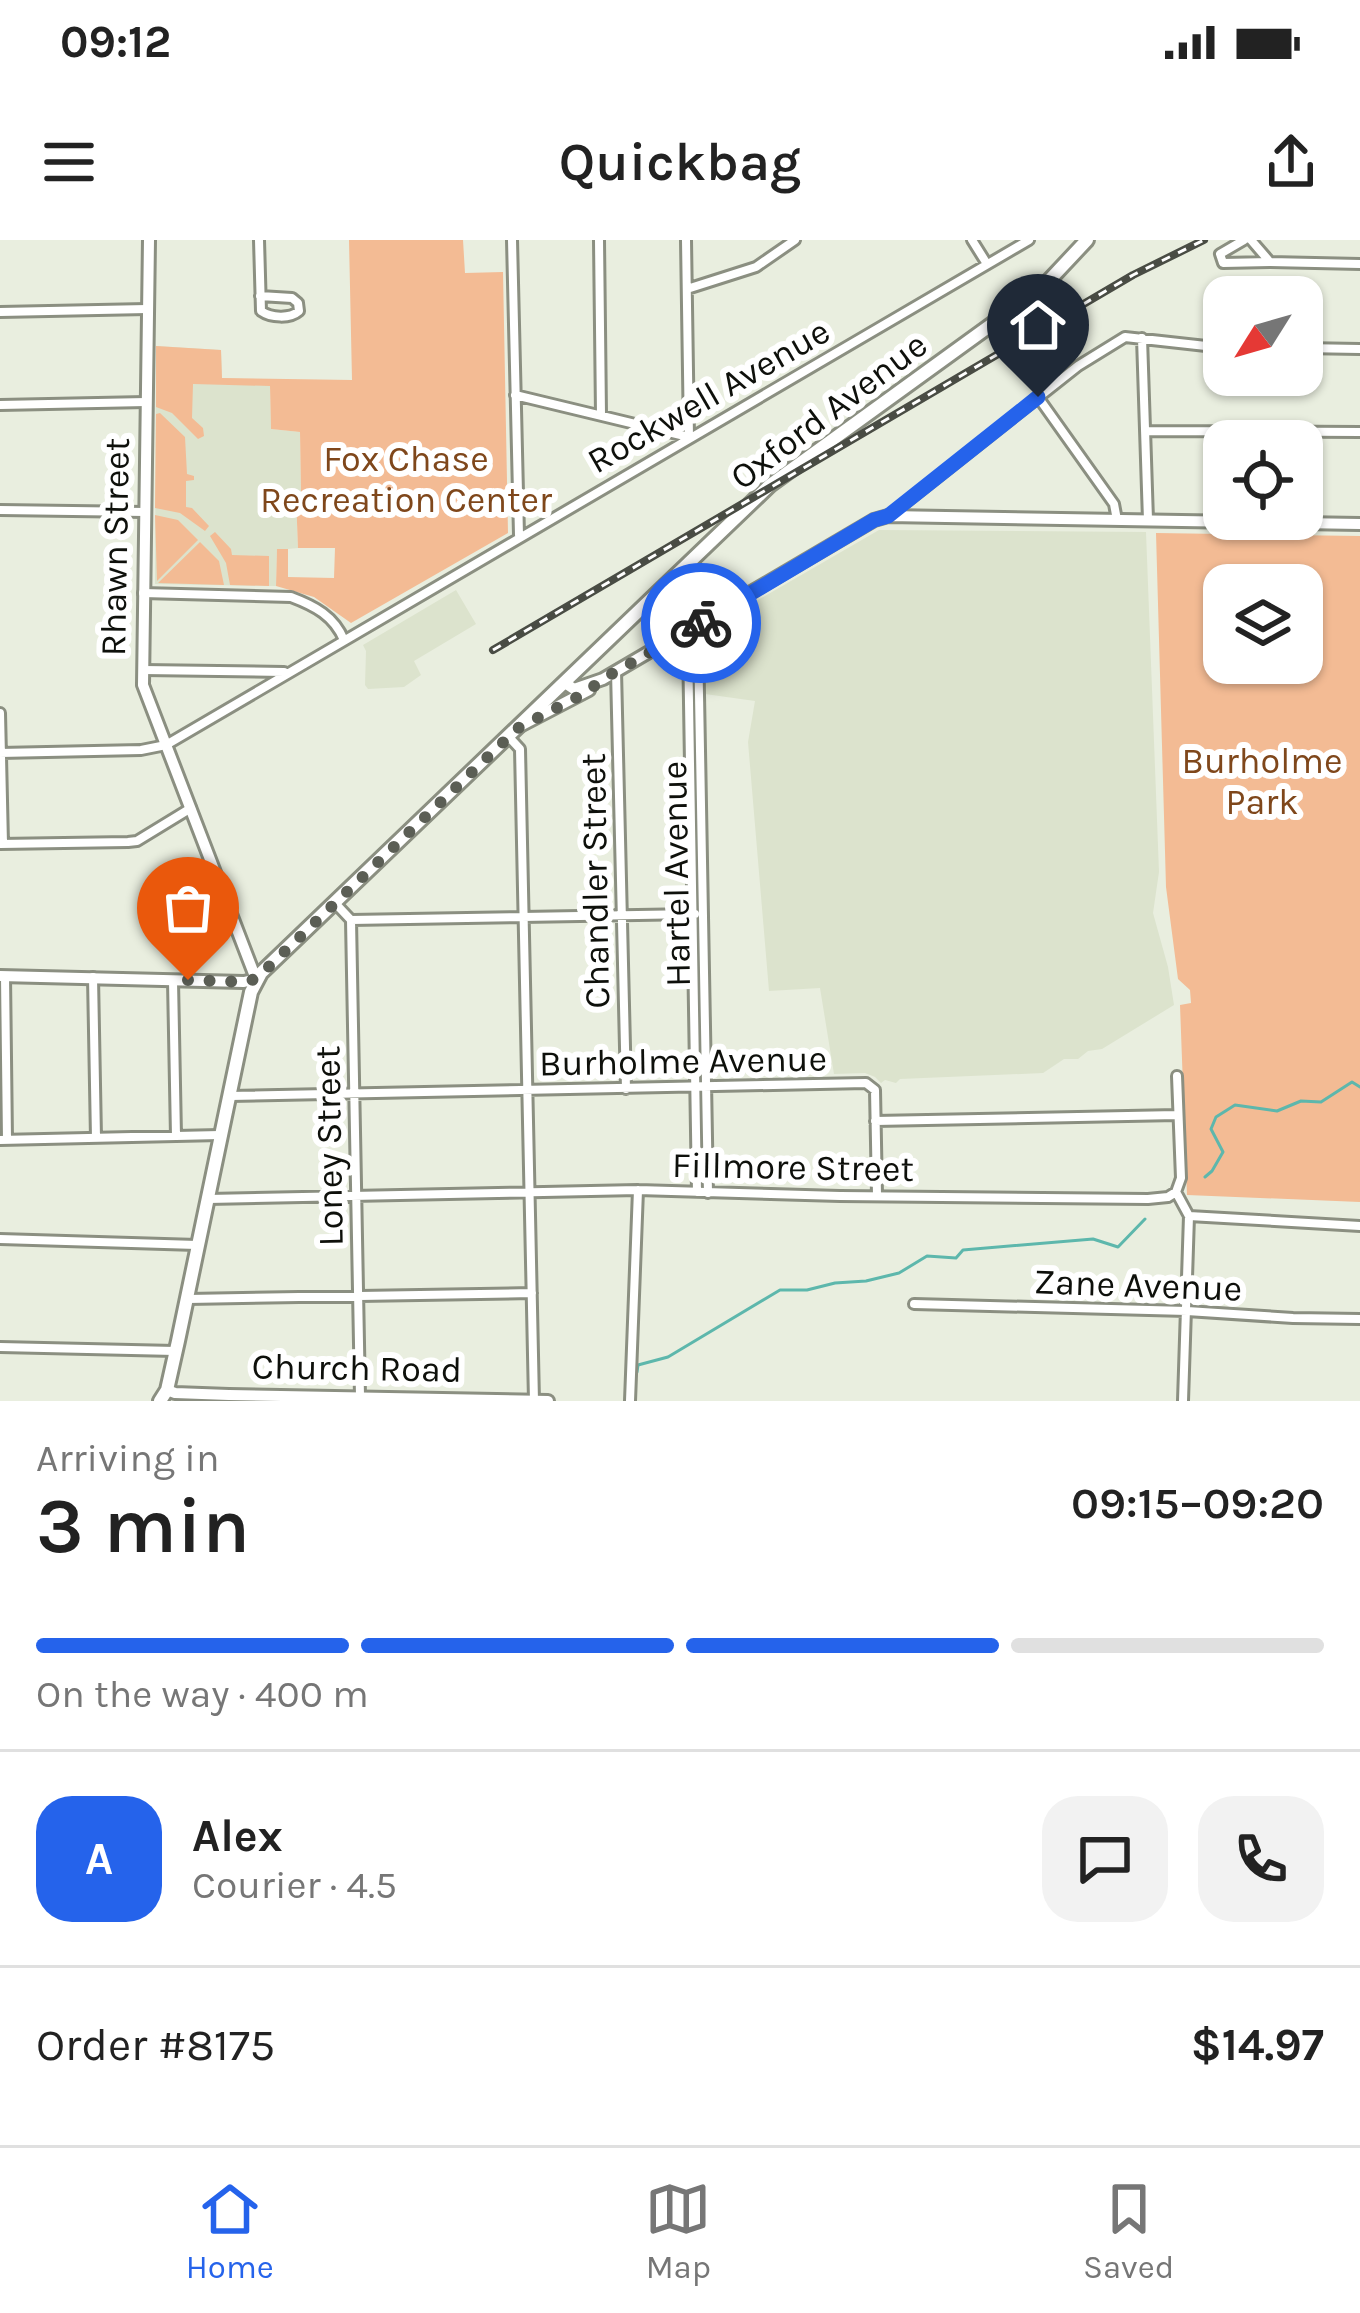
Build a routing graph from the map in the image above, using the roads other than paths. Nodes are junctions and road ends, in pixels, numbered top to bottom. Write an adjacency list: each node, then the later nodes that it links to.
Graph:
1 (149, 240): 16 (main road, Rhawn Street)
2 (259, 240): 15 (street)
3 (512, 240): 22 (street)
4 (599, 240): 26 (street)
5 (686, 240): 14 (street)
6 (796, 240): 14 (street)
7 (972, 240): 12 (street)
8 (1029, 240): 12 (street, Rockwell Avenue)
9 (1087, 240): 37 (main road, Oxford Avenue)
10 (1247, 240): 11 (street); 11 (street)
11 (1270, 262): 13 (street)
12 (987, 264): 29 (street, Rockwell Avenue)
13 (1360, 264)
14 (687, 289): 29 (street)
15 (260, 296): 15 (street)
16 (147, 309): 17 (street); 24 (main road, Rhawn Street)
17 (0, 312)
18 (1142, 338): 19 (street); 23 (street); 27 (street)
19 (1203, 345)
20 (1323, 348): 21 (street)
21 (1360, 349)
22 (515, 395): 26 (street); 36 (street)
23 (1038, 397): 32 (street); 34 (street)
24 (146, 402): 25 (street); 31 (main road, Rhawn Street)
25 (0, 405)
26 (601, 414): 29 (street)
27 (1145, 431): 28 (street); 33 (street)
28 (1360, 432)
29 (688, 437): 36 (street, Rockwell Avenue)
30 (0, 509): 31 (street)
31 (145, 512): 38 (main road, Rhawn Street)
32 (888, 516): 34 (main road); 39 (main road)
33 (1148, 520): 34 (main road); 35 (main road)
34 (1117, 521)
35 (1360, 524)
36 (519, 536): 40 (street, Rockwell Avenue)
37 (680, 573): 39 (street, Hartel Avenue); 45 (main road, Oxford Avenue)
38 (143, 592): 40 (street); 41 (main road, Rhawn Street)
39 (693, 628): 42 (main road); 53 (street, Hartel Avenue)
40 (344, 640): 43 (street, Rockwell Avenue)
41 (142, 670): 43 (street); 48 (main road, Rhawn Street)
42 (616, 671): 44 (main road); 54 (street, Chandler Street)
43 (287, 673): 48 (street, Rockwell Avenue)
44 (603, 679): 45 (main road); 47 (main road)
45 (565, 682): 47 (main road, Oxford Avenue)
46 (0, 713): 49 (street)
47 (513, 732): 52 (main road, Oxford Avenue); 55 (street)
48 (166, 745): 49 (street); 50 (main road, Rhawn Street)
49 (0, 753): 51 (street)
50 (190, 808): 51 (street); 60 (main road, Rhawn Street)
51 (2, 844)
52 (334, 902): 56 (street); 60 (main road, Oxford Avenue)
53 (698, 914): 54 (street); 63 (street, Hartel Avenue); 64 (street, Hartel Avenue)
54 (622, 915): 55 (street); 65 (street, Chandler Street)
55 (525, 916): 56 (street); 66 (street)
56 (351, 920): 67 (street, Loney Street)
57 (3, 976): 58 (main road); 61 (street)
58 (93, 977): 59 (main road); 73 (street)
59 (173, 979): 60 (main road); 71 (street)
60 (256, 979): 68 (main road)
61 (3, 1061): 74 (street)
62 (1177, 1076): 69 (street)
63 (695, 1087): 64 (street, Burholme Avenue); 65 (street, Burholme Avenue); 78 (street, Hartel Avenue)
64 (707, 1087): 70 (street, Burholme Avenue); 78 (street, Hartel Avenue)
65 (626, 1089): 66 (street, Burholme Avenue)
66 (528, 1090): 67 (street, Burholme Avenue); 77 (street)
67 (355, 1093): 68 (street, Burholme Avenue); 79 (street, Loney Street)
68 (229, 1096): 72 (main road)
69 (1177, 1115): 70 (street); 76 (street)
70 (875, 1121): 80 (street)
71 (176, 1136): 72 (street); 73 (street)
72 (220, 1136): 81 (main road)
73 (96, 1138): 74 (street)
74 (4, 1140)
75 (638, 1190): 77 (street, Fillmore Street); 78 (street, Fillmore Street); 98 (street)
76 (1176, 1192): 80 (street, Fillmore Street); 82 (street)
77 (528, 1193): 79 (street, Fillmore Street); 86 (street)
78 (702, 1193): 80 (street, Fillmore Street)
79 (356, 1196): 81 (street, Fillmore Street); 87 (street, Loney Street)
80 (877, 1196)
81 (208, 1199): 85 (main road)
82 (1189, 1216): 83 (street); 90 (street)
83 (1360, 1226)
84 (0, 1239): 85 (street)
85 (198, 1245): 88 (main road)
86 (532, 1293): 87 (street); 96 (street)
87 (358, 1297): 88 (street); 94 (street, Loney Street)
88 (187, 1299): 93 (main road)
89 (914, 1304): 90 (street, Zane Avenue)
90 (1187, 1311): 91 (street, Zane Avenue); 99 (street)
91 (1360, 1319)
92 (0, 1347): 93 (street)
93 (175, 1351): 95 (main road)
94 (360, 1396): 95 (main road, Church Road); 96 (main road, Church Road)
95 (165, 1397)
96 (534, 1400): 97 (main road, Church Road)
97 (548, 1401)
98 (630, 1401)
99 (1183, 1401)

